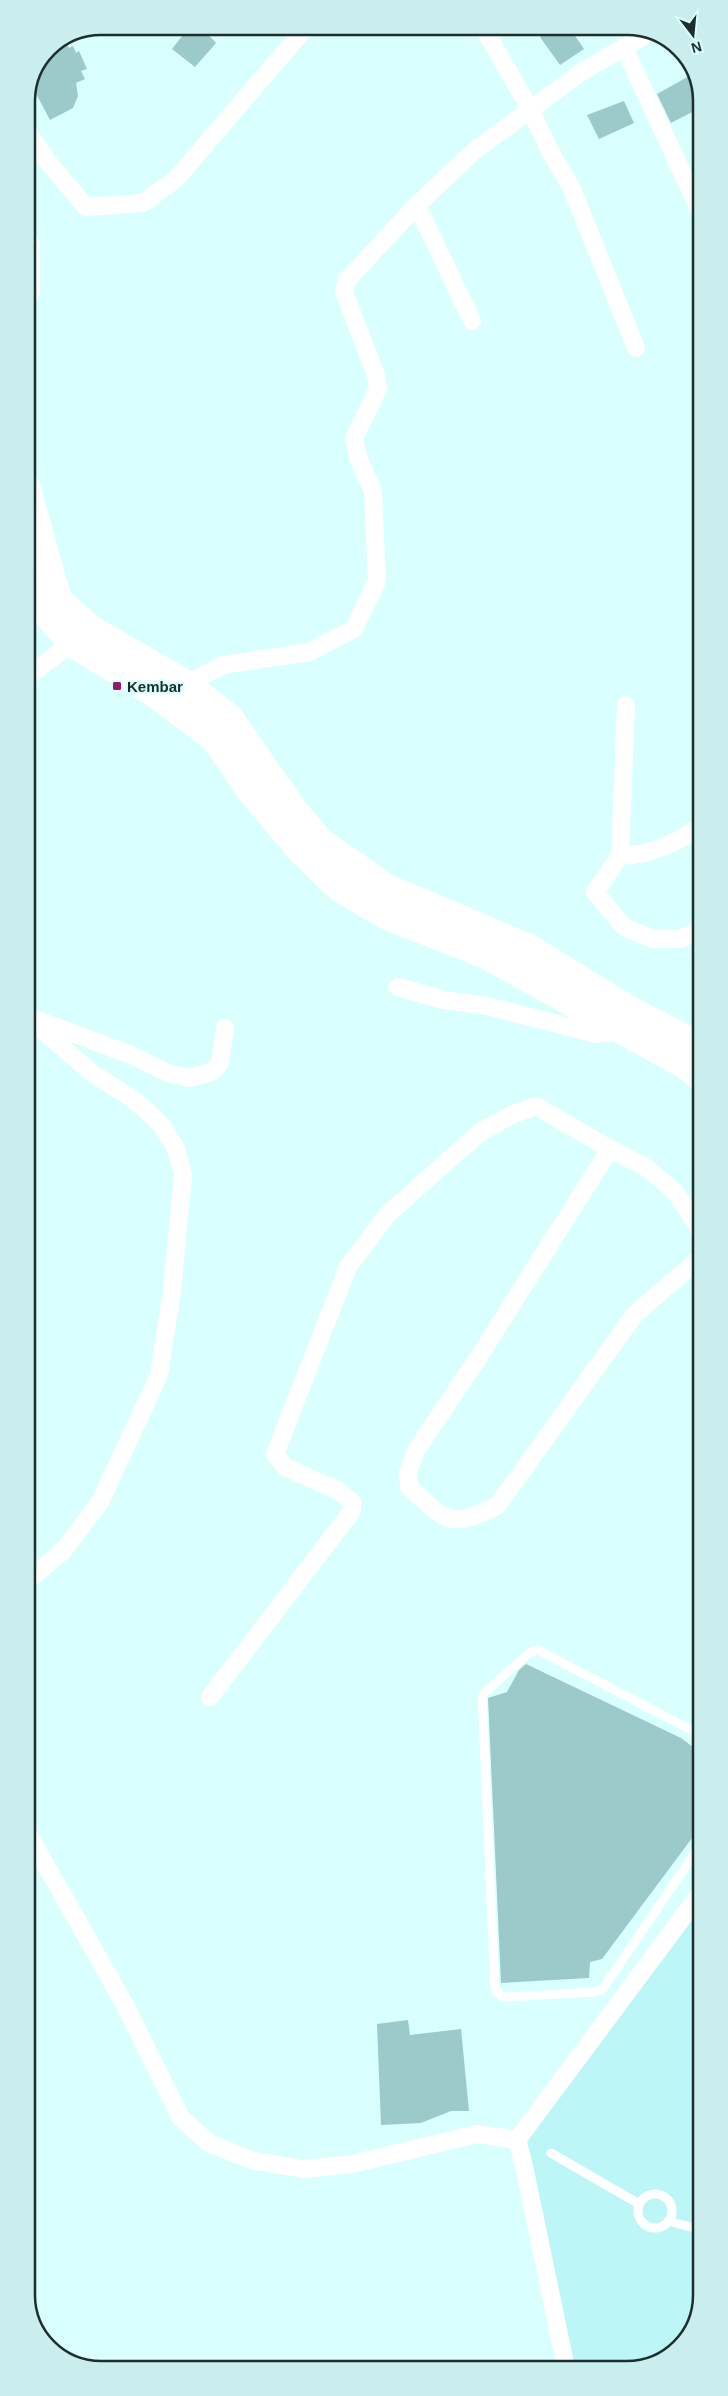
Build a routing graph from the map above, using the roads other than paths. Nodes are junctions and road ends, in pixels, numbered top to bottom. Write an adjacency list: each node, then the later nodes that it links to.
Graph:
1 (298, 35): 6 (street)
2 (487, 35): 5 (street)
3 (641, 37): 4 (street)
4 (624, 47): 5 (street); 7 (street)
5 (530, 109): 8 (street); 10 (street)
6 (35, 142)
7 (693, 196)
8 (417, 206): 9 (street); 15 (street)
9 (472, 320)
10 (636, 348)
11 (35, 520): 13 (highway)
12 (35, 591): 13 (highway)
13 (81, 636): 14 (street); 15 (highway); 24 (highway)
14 (35, 671)
15 (186, 684): 25 (highway)
16 (626, 705): 18 (street)
17 (693, 831): 18 (street)
18 (620, 856): 19 (street)
19 (693, 933)
20 (398, 987): 24 (street)
21 (35, 1019): 23 (street)
22 (35, 1023): 30 (street)
23 (225, 1028)
24 (622, 1031): 26 (highway)
25 (693, 1043)
26 (693, 1071)
27 (610, 1149): 28 (street); 29 (street); 31 (street)
28 (693, 1219)
29 (693, 1264)
30 (35, 1574)
31 (210, 1697)
32 (693, 1731): 34 (lane)
33 (35, 1846): 36 (street)
34 (693, 1857)
35 (693, 1905): 36 (street)
36 (517, 2140): 41 (street)
37 (551, 2153): 38 (lane)
38 (639, 2204): 39 (lane); 39 (lane)
39 (668, 2221): 40 (lane)
40 (693, 2228)
41 (565, 2361)

